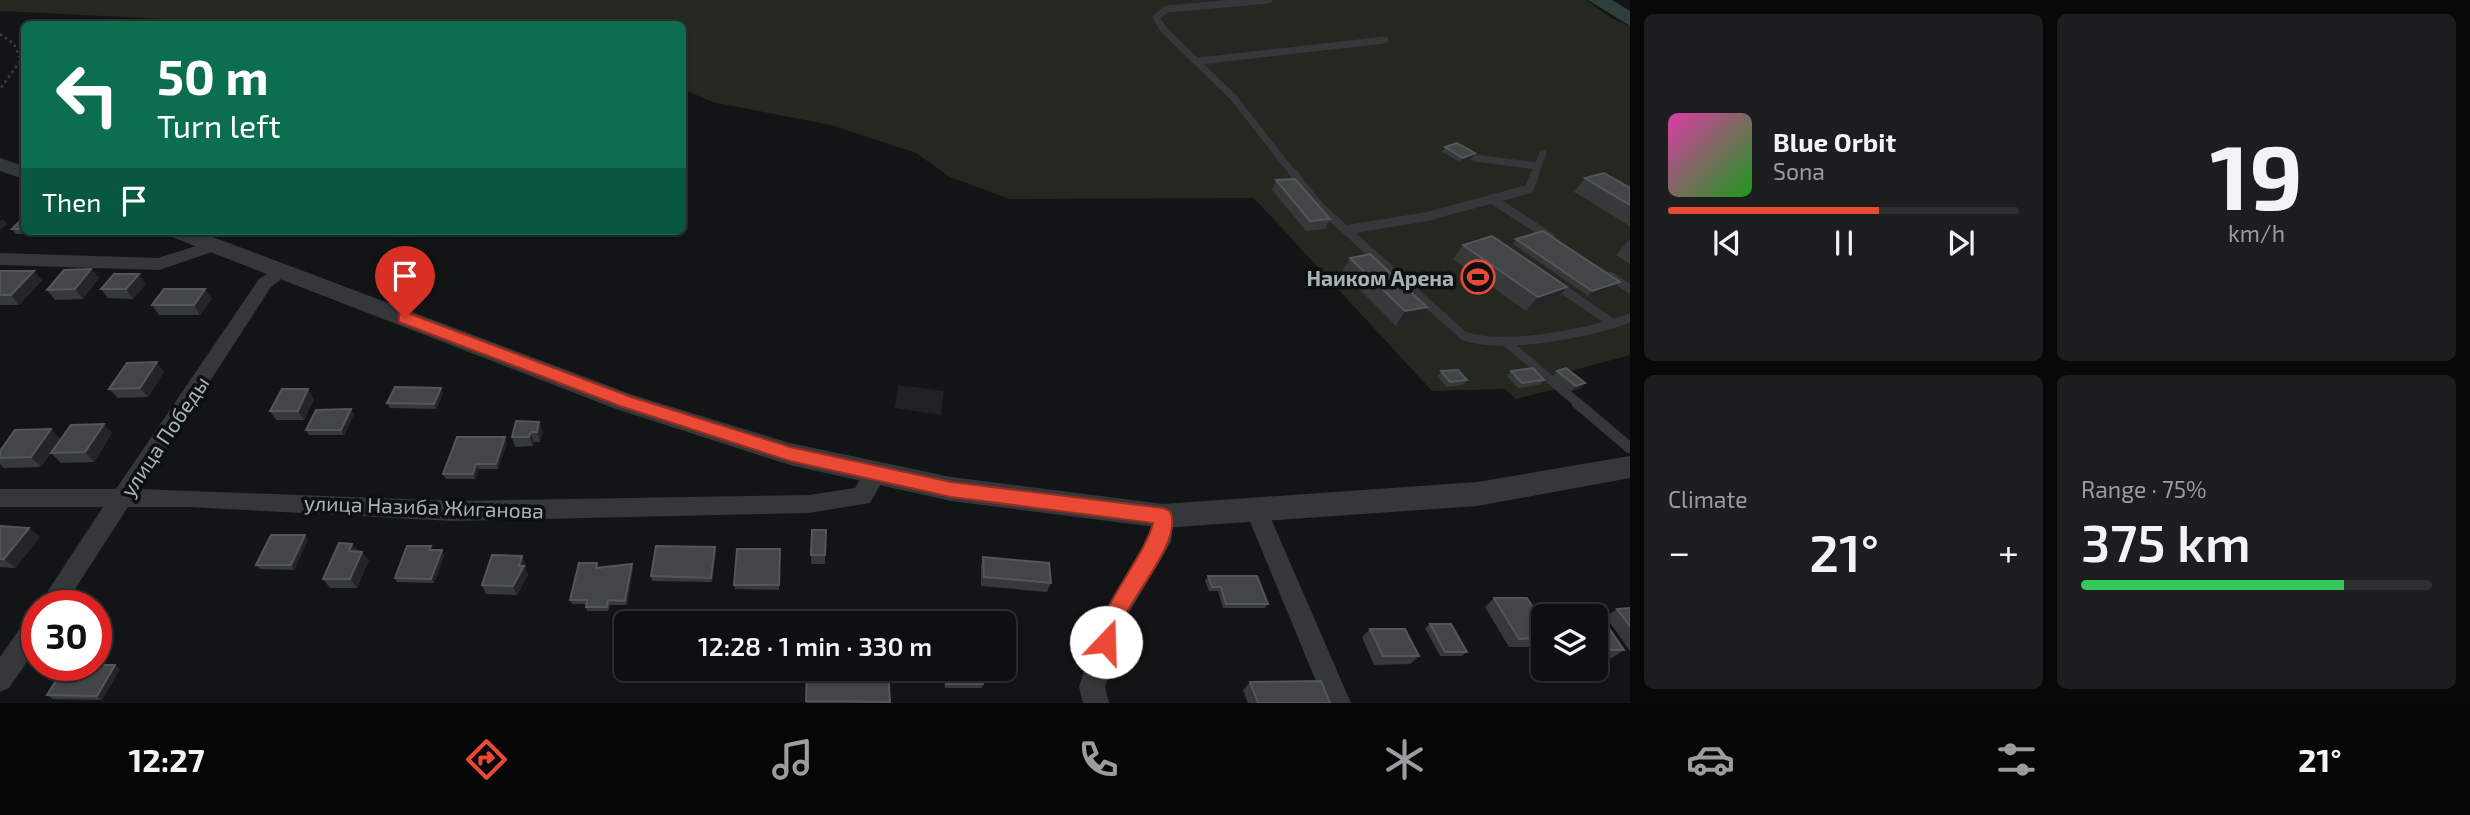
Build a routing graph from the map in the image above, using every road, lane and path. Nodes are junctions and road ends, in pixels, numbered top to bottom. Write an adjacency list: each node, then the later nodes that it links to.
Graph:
1 (1159, 0): 3 (lane)
2 (1269, 0): 3 (lane)
3 (1167, 9): 6 (lane)
4 (0, 34): 7 (path)
5 (1385, 40): 6 (lane)
6 (1199, 61): 14 (lane)
7 (0, 89)
8 (1456, 147): 11 (lane)
9 (1543, 153): 11 (lane)
10 (0, 164): 12 (street)
11 (1538, 166): 13 (lane)
12 (21, 172)
13 (1492, 199): 14 (lane); 16 (lane)
14 (1345, 230): 25 (lane)
15 (187, 235): 17 (street)
16 (1561, 244)
17 (215, 246): 18 (street); 20 (street)
18 (0, 258)
19 (1595, 267): 22 (lane)
20 (282, 271): 28 (street); 32 (street, улица Победы)
21 (1547, 278): 24 (lane)
22 (1630, 289)
23 (1630, 318): 24 (lane)
24 (1614, 324): 25 (lane)
25 (1505, 341): 26 (lane)
26 (1630, 448)
27 (1630, 467): 29 (street)
28 (876, 473): 32 (street, улица Назиба Жиганова); 34 (street)
29 (1591, 476): 30 (street); 33 (street)
30 (1630, 479)
31 (0, 498): 32 (street, улица Назиба Жиганова)
32 (123, 498): 35 (street, улица Победы)
33 (1258, 512): 34 (street); 39 (street)
34 (1163, 516): 38 (street)
35 (61, 590)
36 (21, 648): 37 (street)
37 (0, 679)
38 (1096, 703)
39 (1338, 703)

